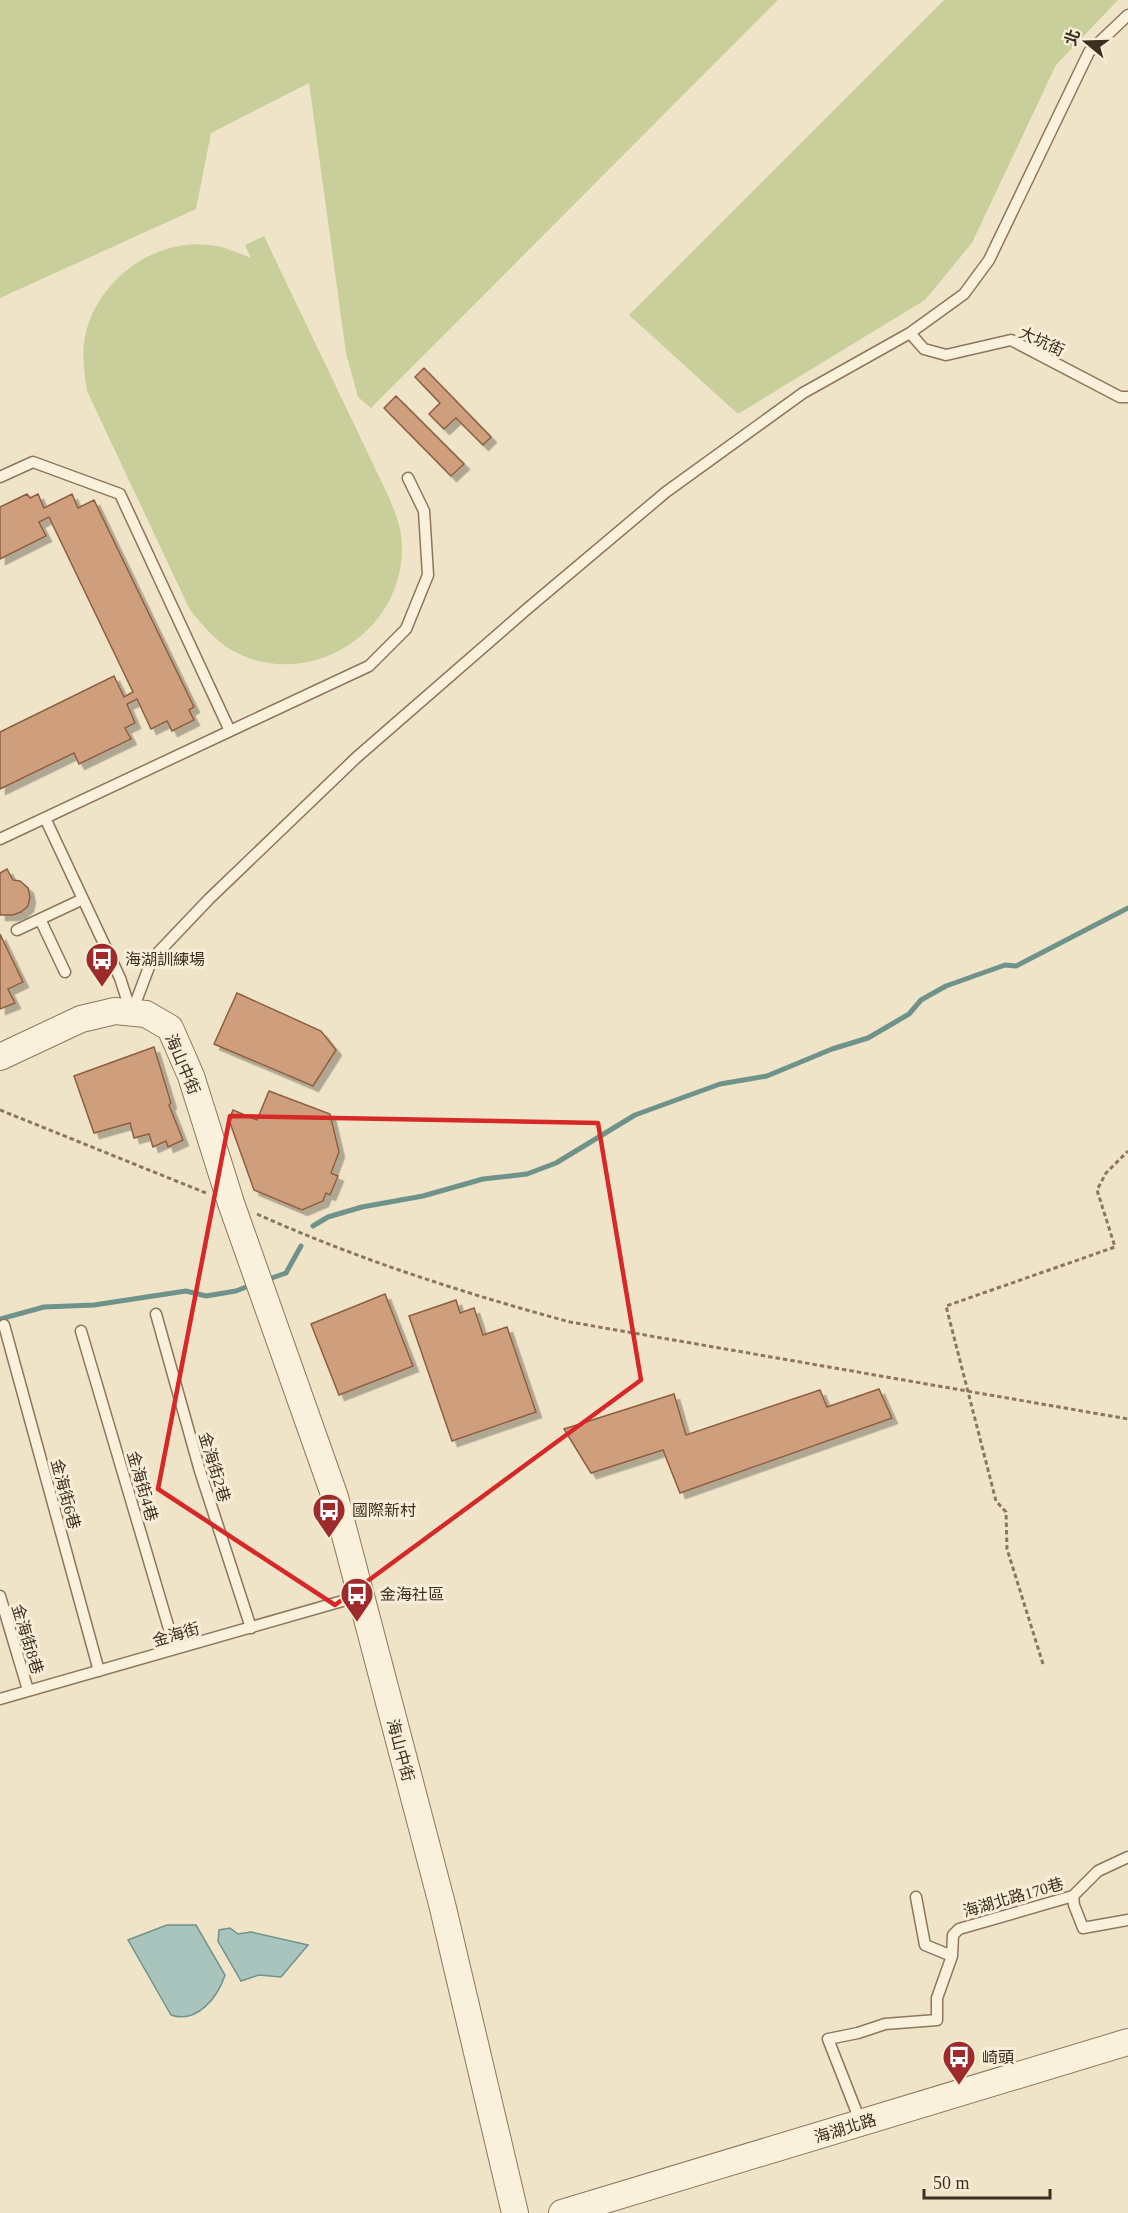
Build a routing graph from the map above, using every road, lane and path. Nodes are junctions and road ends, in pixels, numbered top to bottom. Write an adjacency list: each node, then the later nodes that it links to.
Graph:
1 (1128, 15): 2 (lane)
2 (910, 333): 3 (lane, 大坑街); 13 (lane)
3 (1128, 397)
4 (0, 477): 6 (lane)
5 (408, 478): 6 (lane)
6 (230, 731): 7 (lane)
7 (45, 818): 8 (lane); 9 (lane)
8 (0, 839)
9 (83, 899): 10 (lane); 13 (lane)
10 (40, 920): 11 (lane); 12 (lane)
11 (17, 930)
12 (65, 972)
13 (132, 1013): 14 (street, 海山中街); 17 (street, 海山中街)
14 (0, 1057)
15 (0, 1110): 17 (path)
16 (1128, 1151): 21 (path)
17 (231, 1203): 21 (path); 24 (street, 海山中街)
18 (156, 1314): 25 (lane, 金海街2巷)
19 (4, 1325): 28 (lane, 金海街6巷)
20 (81, 1331): 26 (lane, 金海街4巷)
21 (969, 1391): 22 (path); 27 (path)
22 (1128, 1419)
23 (0, 1596): 29 (lane, 金海街8巷)
24 (360, 1596): 25 (lane, 金海街); 38 (street, 海山中街)
25 (251, 1628): 26 (lane, 金海街)
26 (175, 1649): 28 (lane, 金海街)
27 (1043, 1664)
28 (99, 1671): 29 (lane, 金海街)
29 (28, 1689): 30 (lane, 金海街)
30 (0, 1699)
31 (1128, 1857): 32 (lane, 海湖北路170巷)
32 (1073, 1896): 34 (lane); 35 (lane, 海湖北路170巷)
33 (916, 1897): 35 (lane)
34 (1128, 1920)
35 (952, 1956): 37 (lane)
36 (1128, 2042): 37 (street, 海湖北路)
37 (861, 2124): 39 (street, 海湖北路)
38 (515, 2213)
39 (562, 2213)

